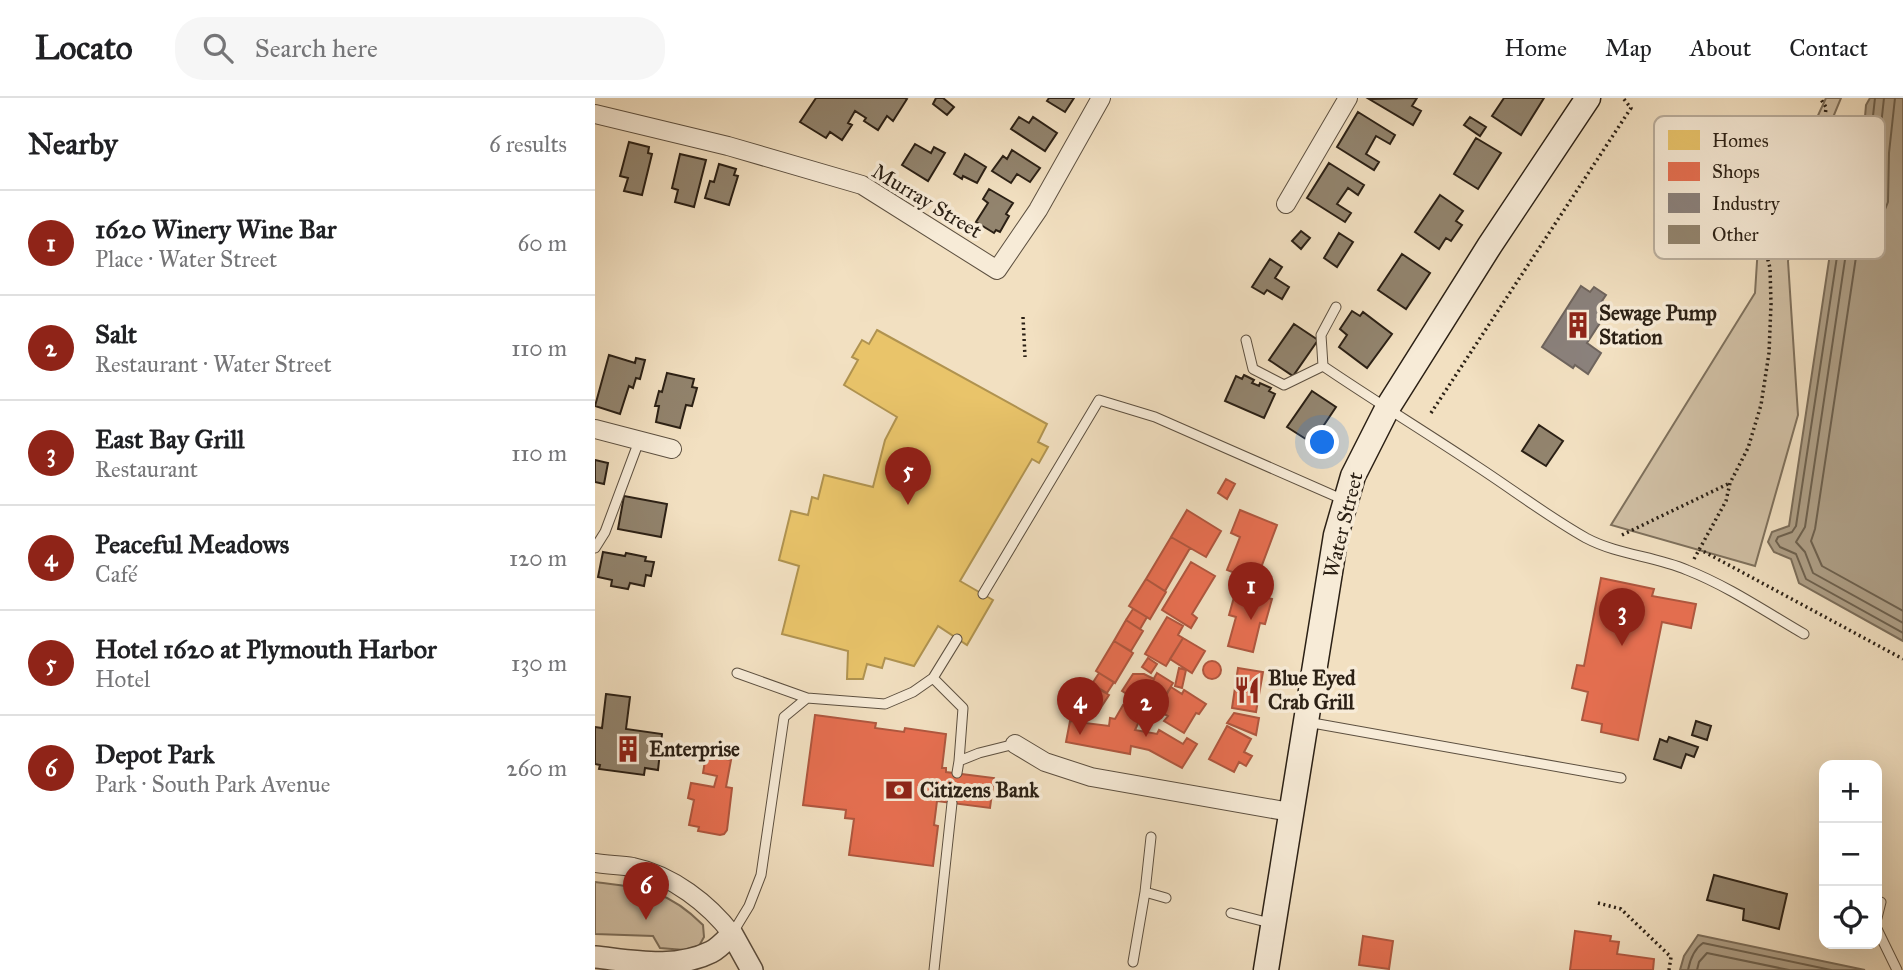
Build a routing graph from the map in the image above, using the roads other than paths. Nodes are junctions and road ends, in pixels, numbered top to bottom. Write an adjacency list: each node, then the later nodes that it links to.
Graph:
1 (1101, 98): 4 (street, Murray Street)
2 (1348, 98): 5 (street)
3 (1588, 98): 9 (main road, Water Street)
4 (595, 114)
5 (1286, 204)
6 (1336, 307): 8 (lane)
7 (1246, 340): 8 (lane)
8 (1323, 366): 9 (lane)
9 (1388, 407): 13 (main road, Water Street); 16 (lane)
10 (595, 429): 11 (street)
11 (639, 441): 12 (street); 14 (lane)
12 (672, 449)
13 (1346, 500): 15 (lane); 21 (main road, Water Street)
14 (595, 548)
15 (983, 594)
16 (1804, 634)
17 (957, 639): 19 (lane)
18 (737, 673): 20 (lane)
19 (933, 678): 20 (lane); 23 (lane)
20 (807, 698): 34 (lane)
21 (1305, 721): 25 (lane); 27 (main road, Water Street)
22 (1015, 744): 23 (lane); 27 (street)
23 (959, 761): 24 (lane)
24 (957, 773)
25 (1621, 778)
26 (952, 803): 39 (lane)
27 (1290, 813): 33 (main road, Water Street)
28 (1151, 837): 30 (lane)
29 (595, 863): 34 (street)
30 (1145, 892): 31 (lane); 37 (lane)
31 (1166, 898)
32 (1231, 914): 33 (lane)
33 (1274, 924): 40 (main road, Water Street)
34 (732, 934): 36 (street); 38 (street)
35 (1882, 939): 41 (lane)
36 (595, 957)
37 (1133, 962)
38 (752, 970)
39 (934, 970)
40 (1266, 970)
41 (1897, 970)

